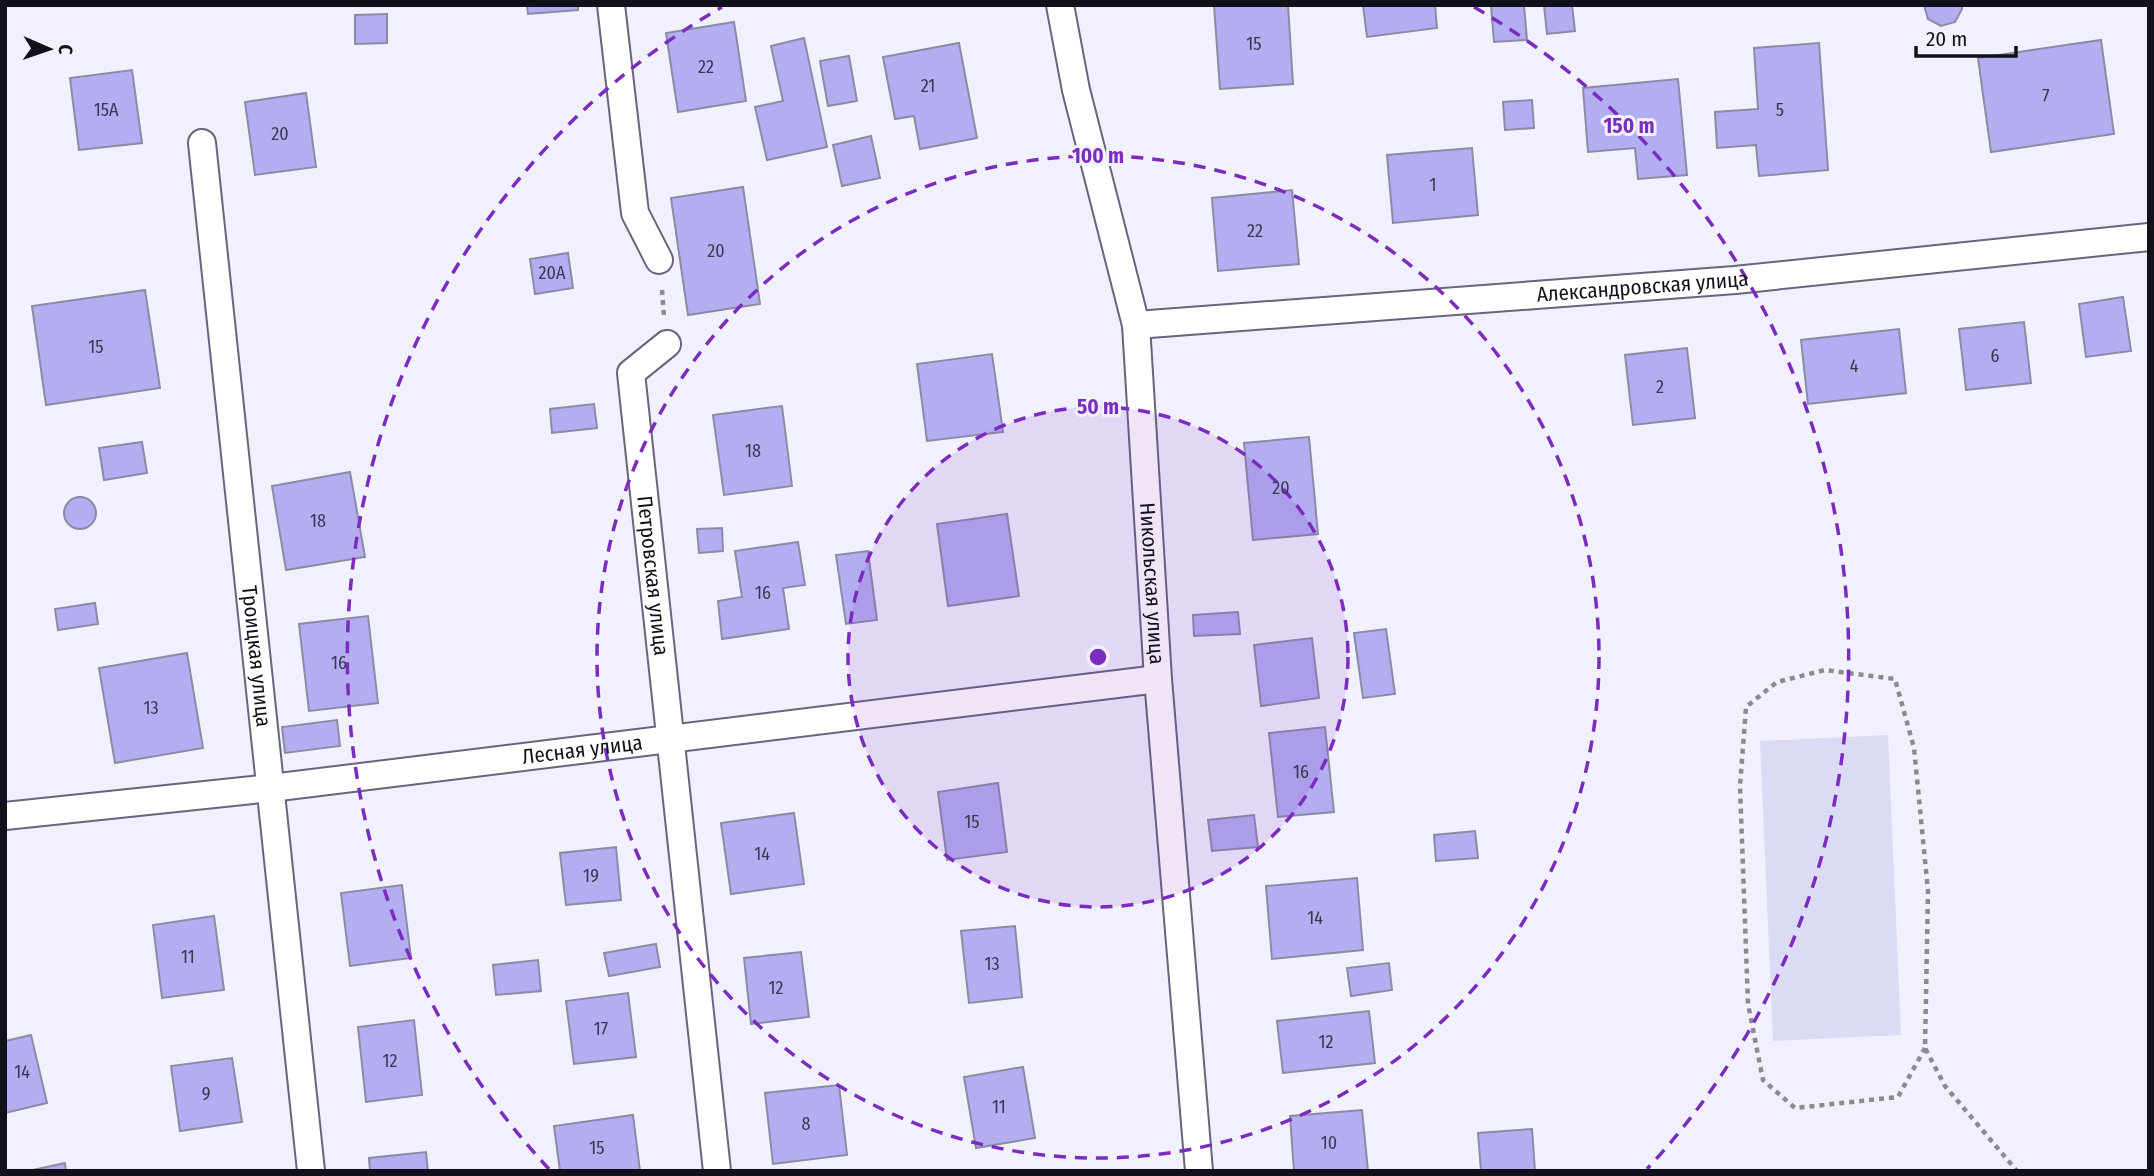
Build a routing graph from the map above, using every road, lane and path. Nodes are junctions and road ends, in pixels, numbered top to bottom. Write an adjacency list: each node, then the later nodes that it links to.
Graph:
1 (611, 5): 5 (street)
2 (1060, 5): 6 (street, Никольская улица)
3 (202, 144): 10 (street, Троицкая улица)
4 (2149, 237): 6 (street, Александровская улица)
5 (659, 260): 7 (path)
6 (1136, 325): 8 (street, Никольская улица)
7 (667, 344): 9 (street, Петровская улица)
8 (1158, 679): 9 (street, Лесная улица); 15 (street, Никольская улица)
9 (670, 738): 10 (street, Лесная улица); 14 (street, Петровская улица)
10 (271, 788): 11 (street, Лесная улица); 13 (street, Троицкая улица)
11 (5, 816)
12 (1925, 1048): 12 (path); 16 (path)
13 (311, 1171)
14 (717, 1171)
15 (1199, 1171)
16 (2017, 1171)

